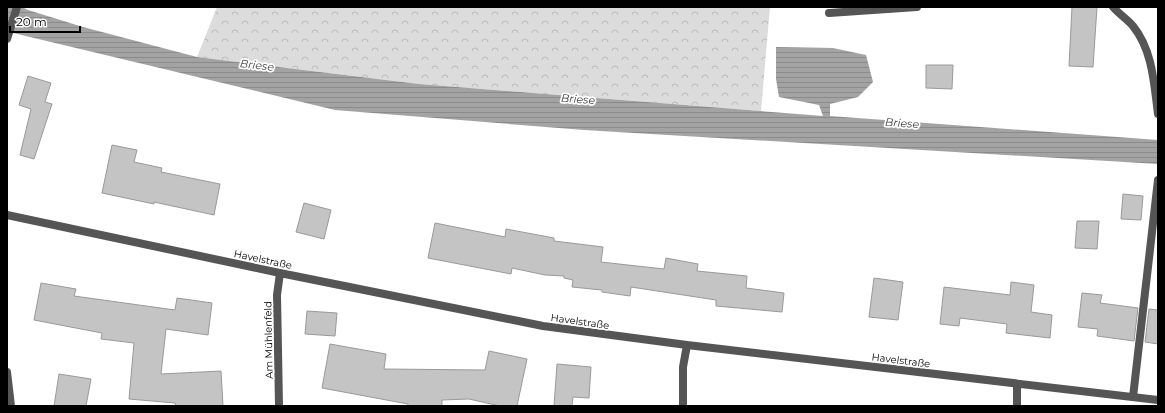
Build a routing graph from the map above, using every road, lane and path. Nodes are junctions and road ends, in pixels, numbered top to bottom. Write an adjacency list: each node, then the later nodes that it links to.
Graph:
1 (17, 7): 5 (street)
2 (917, 7): 4 (street)
3 (1113, 7): 6 (street)
4 (829, 13)
5 (8, 35)
6 (1158, 114)
7 (1158, 180): 13 (street)
8 (7, 215): 9 (street, Havelstraße)
9 (280, 273): 10 (street, Havelstraße); 16 (street, Am Mühlenfeld)
10 (687, 345): 12 (street, Havelstraße); 17 (street)
11 (7, 372): 15 (street)
12 (1017, 384): 13 (street, Havelstraße); 18 (street)
13 (1133, 397): 14 (street, Havelstraße)
14 (1158, 400)
15 (11, 406)
16 (279, 406)
17 (683, 406)
18 (1017, 406)

